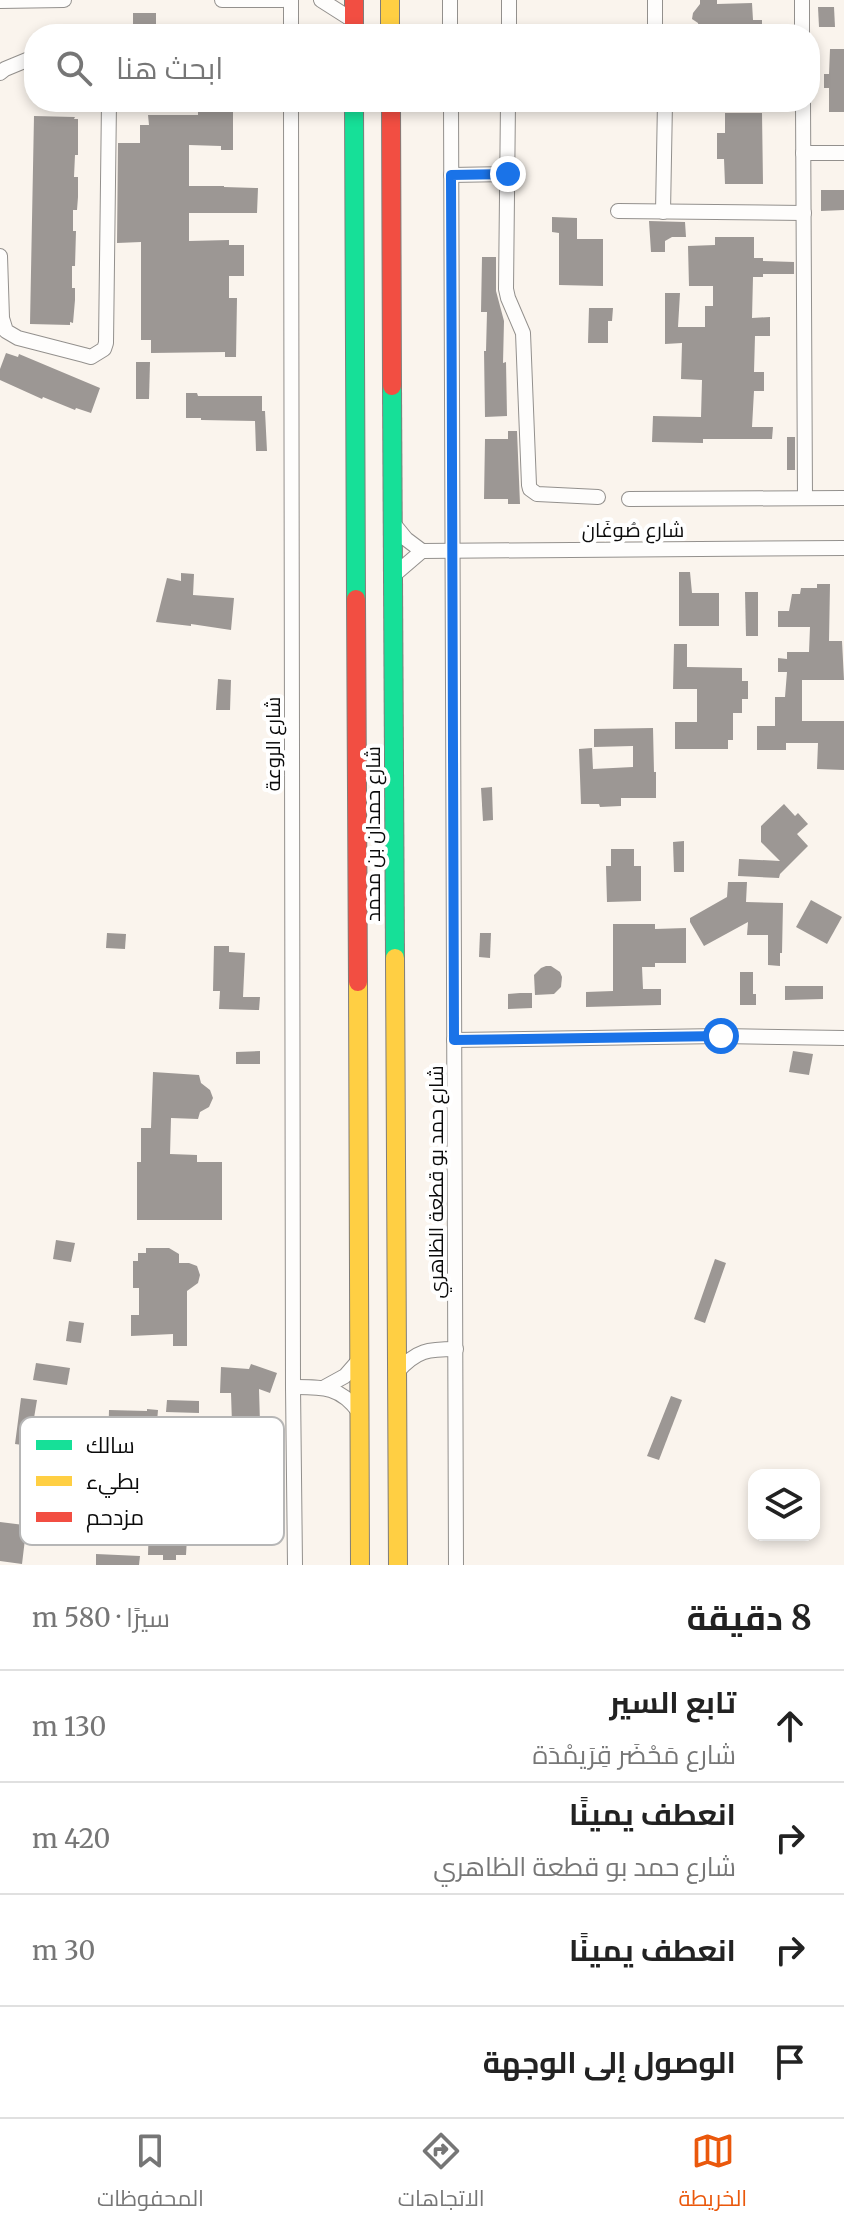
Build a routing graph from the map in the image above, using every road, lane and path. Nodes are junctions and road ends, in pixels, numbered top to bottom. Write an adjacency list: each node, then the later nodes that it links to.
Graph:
1 (64, 0): 12 (street)
2 (222, 0): 3 (street)
3 (283, 0)
4 (291, 0): 13 (street)
5 (321, 0): 14 (street)
6 (354, 0): 15 (main road)
7 (390, 0): 16 (main road)
8 (450, 0): 17 (street)
9 (509, 0): 18 (street)
10 (655, 0): 19 (street)
11 (802, 0): 20 (street)
12 (0, 1)
13 (291, 24)
14 (350, 24)
15 (354, 24)
16 (390, 24)
17 (450, 24)
18 (509, 24)
19 (655, 24)
20 (802, 24)
21 (24, 61): 22 (street)
22 (0, 73)
23 (109, 112): 38 (street)
24 (291, 112): 55 (street, شارع الروعة)
25 (354, 112): 53 (main road, شارع حمدان بن محمد)
26 (391, 112): 43 (main road, شارع حمدان بن محمد)
27 (451, 112): 34 (street, شارع حمد بو قطعة الظاهري)
28 (508, 112): 33 (street)
29 (665, 112): 36 (street)
30 (803, 112): 31 (street)
31 (803, 153): 32 (street); 37 (street)
32 (844, 153)
33 (508, 174): 34 (street); 39 (street)
34 (451, 175): 46 (street, شارع حمد بو قطعة الظاهري)
35 (618, 211): 36 (street)
36 (663, 212): 37 (street)
37 (804, 213): 40 (street)
38 (0, 256)
39 (598, 497)
40 (805, 497): 41 (street); 42 (street)
41 (844, 498)
42 (629, 499)
43 (393, 523): 45 (street); 47 (main road, شارع حمدان بن محمد)
44 (844, 548): 46 (street, شارع صُوغَان)
45 (422, 551): 46 (street, شارع صُوغَان); 47 (street)
46 (452, 551): 49 (street, شارع حمد بو قطعة الظاهري)
47 (394, 575): 50 (main road, شارع حمدان بن محمد)
48 (844, 1038): 49 (street)
49 (454, 1040): 52 (street, شارع حمد بو قطعة الظاهري)
50 (396, 1327): 51 (street); 54 (main road, شارع حمدان بن محمد)
51 (427, 1349): 52 (street); 54 (street)
52 (456, 1349): 61 (street, شارع حمد بو قطعة الظاهري)
53 (360, 1359): 56 (street); 57 (main road, شارع حمدان بن محمد)
54 (397, 1372): 60 (main road, شارع حمدان بن محمد)
55 (293, 1387): 56 (street); 58 (street, شارع الروعة)
56 (325, 1387): 57 (street)
57 (360, 1414): 59 (main road, شارع حمدان بن محمد)
58 (295, 1565)
59 (360, 1565)
60 (398, 1565)
61 (456, 1565)

